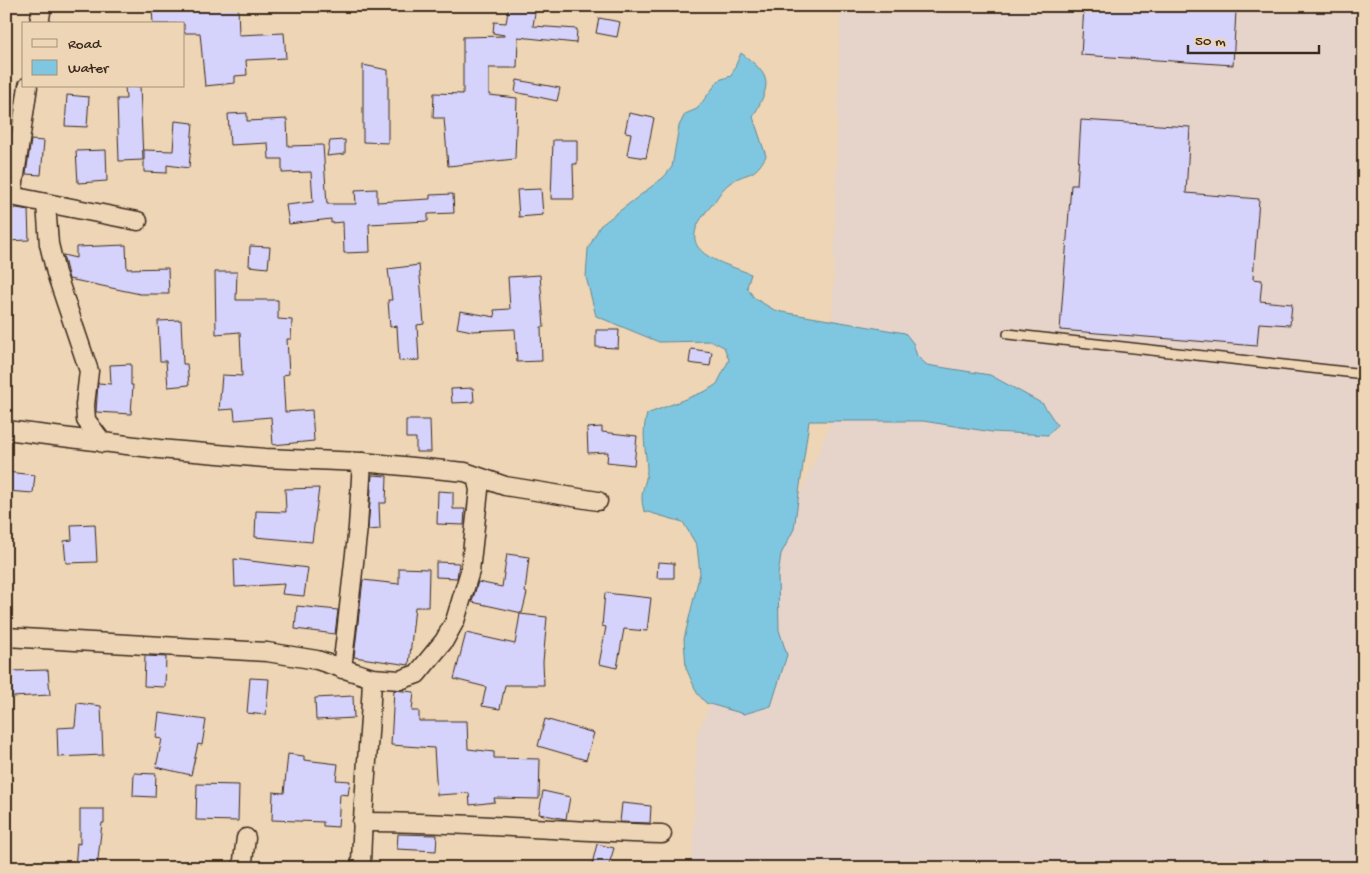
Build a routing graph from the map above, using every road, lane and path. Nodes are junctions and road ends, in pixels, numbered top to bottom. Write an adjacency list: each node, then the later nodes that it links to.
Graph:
1 (42, 6): 2 (street)
2 (39, 22)
3 (28, 88): 4 (street)
4 (9, 196): 5 (street)
5 (46, 204): 6 (street); 10 (street)
6 (138, 221)
7 (1008, 334): 8 (lane)
8 (1364, 374)
9 (6, 430): 10 (street)
10 (103, 443): 11 (street)
11 (362, 462): 12 (street); 15 (street)
12 (476, 477): 13 (street); 16 (street)
13 (598, 501)
14 (6, 637): 15 (street)
15 (342, 669): 16 (street)
16 (372, 678): 17 (street)
17 (362, 822): 18 (street); 21 (street)
18 (662, 834)
19 (246, 838): 20 (street)
20 (242, 868)
21 (361, 868)

